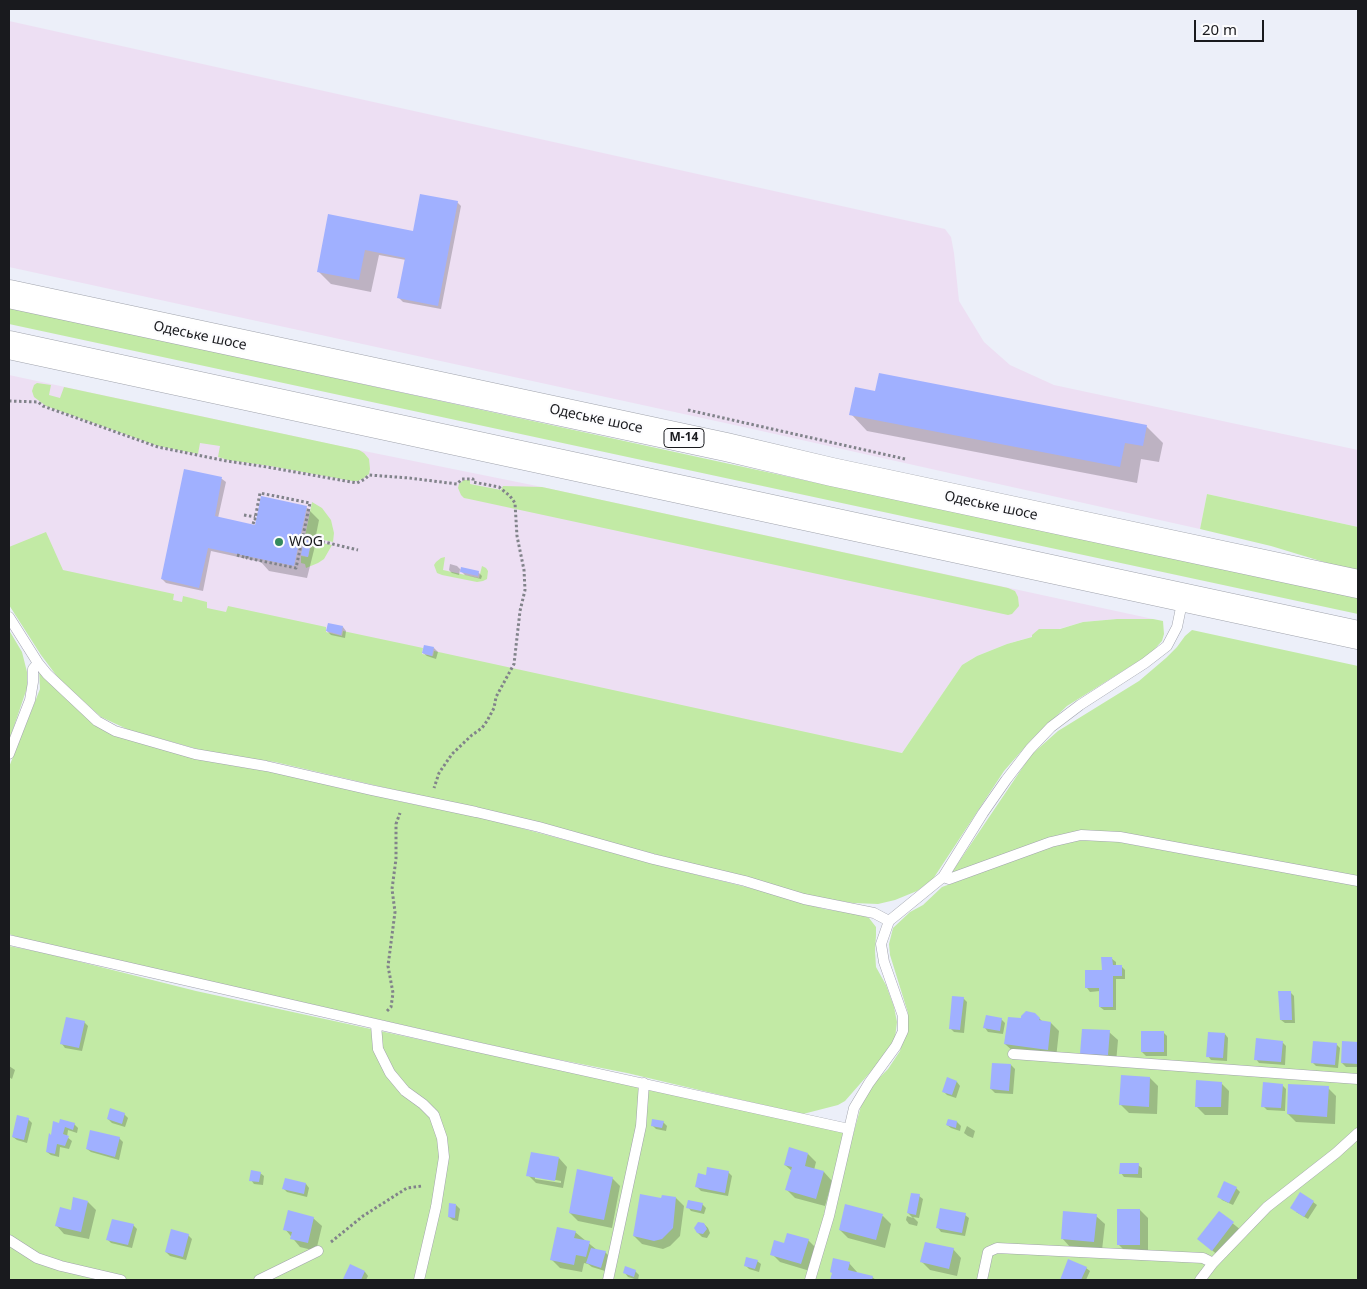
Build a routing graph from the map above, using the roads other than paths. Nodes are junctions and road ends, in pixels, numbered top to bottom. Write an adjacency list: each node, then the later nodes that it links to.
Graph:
1 (9, 294): 3 (highway, Одеське шосе / М-14)
2 (9, 345): 4 (highway)
3 (1358, 584)
4 (1183, 598): 6 (highway); 9 (lane)
5 (9, 617): 7 (lane)
6 (1358, 635)
7 (38, 662): 8 (lane); 11 (lane)
8 (9, 754)
9 (942, 877): 10 (lane); 11 (lane)
10 (1358, 881)
11 (889, 921): 17 (lane)
12 (9, 940): 13 (lane)
13 (376, 1024): 16 (lane); 24 (lane)
14 (1014, 1054): 15 (lane)
15 (1358, 1079)
16 (644, 1083): 17 (lane); 25 (lane)
17 (849, 1129): 26 (lane)
18 (1358, 1132): 21 (lane)
19 (9, 1240): 22 (lane)
20 (318, 1251): 23 (lane)
21 (1213, 1263): 27 (lane); 28 (lane)
22 (121, 1280)
23 (259, 1280)
24 (419, 1280)
25 (608, 1280)
26 (810, 1280)
27 (982, 1280)
28 (1200, 1280)

